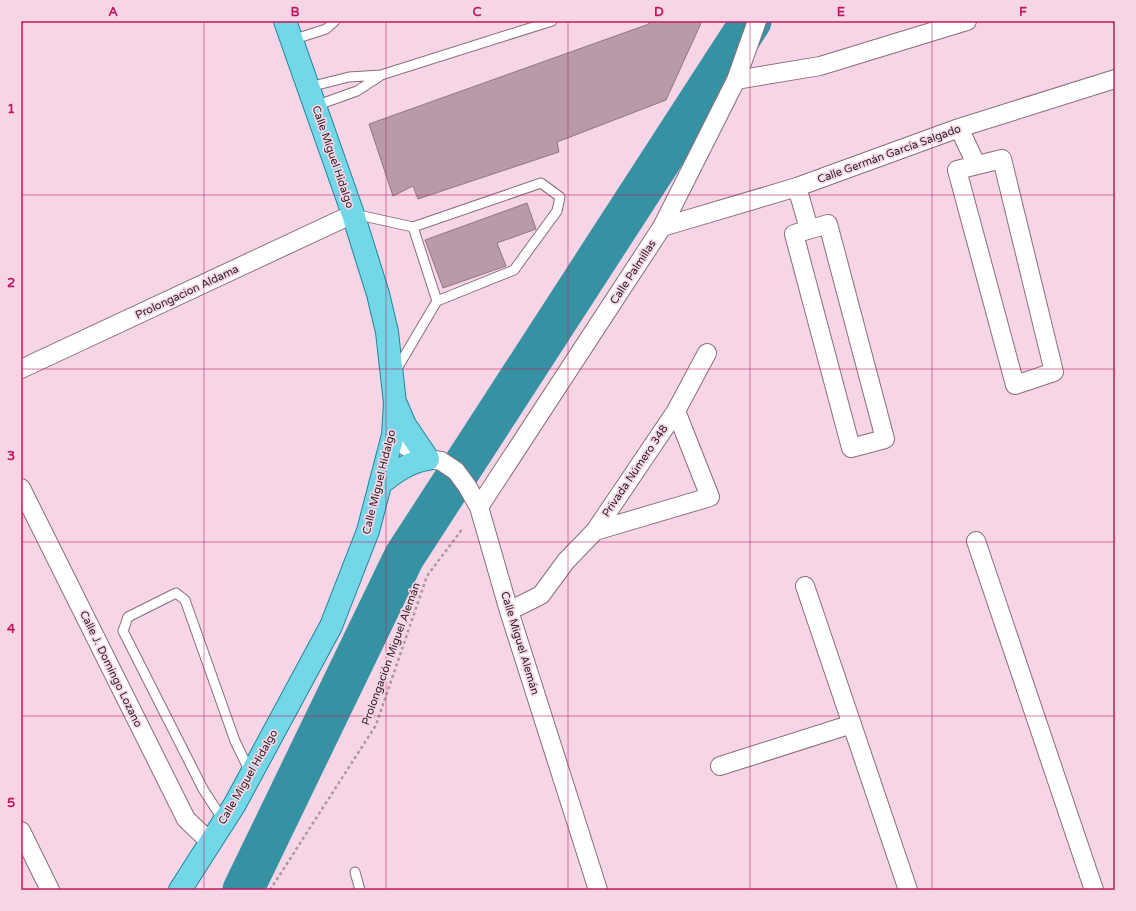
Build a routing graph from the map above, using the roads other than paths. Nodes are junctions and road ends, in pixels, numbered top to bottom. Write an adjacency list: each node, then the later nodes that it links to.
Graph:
1 (335, 21): 5 (lane)
2 (552, 21): 6 (lane)
3 (757, 21): 8 (street, Calle Palmillas)
4 (967, 21): 8 (street)
5 (289, 31): 9 (main road, Calle Míguel Hidalgo)
6 (381, 75): 9 (lane); 9 (lane)
7 (1115, 79): 10 (street, Calle Germán García Salgado)
8 (736, 80): 15 (street, Calle Palmillas)
9 (312, 97): 13 (main road, Calle Míguel Hidalgo)
10 (959, 128): 11 (street); 12 (street, Calle Germán García Salgado)
11 (976, 164): 11 (street)
12 (797, 188): 15 (street, Calle Germán García Salgado); 16 (street)
13 (353, 214): 14 (lane); 19 (street, Prolongacion Aldama); 20 (main road, Calle Míguel Hidalgo)
14 (413, 227): 17 (lane); 17 (lane)
15 (662, 227): 27 (street, Calle Palmillas)
16 (809, 229): 16 (street)
17 (437, 301): 20 (lane)
18 (707, 353): 22 (street, Privada Número 348)
19 (22, 366)
20 (392, 377): 21 (main road, Calle Míguel Hidalgo)
21 (395, 403): 23 (main road, Calle Míguel Hidalgo); 24 (main road)
22 (676, 411): 28 (street, Privada Número 348); 28 (street, Privada Número 348)
23 (393, 435): 24 (street, Calle Miguel Alemán); 25 (main road, Calle Míguel Hidalgo)
24 (434, 460): 25 (main road); 27 (street, Calle Miguel Alemán)
25 (380, 484): 34 (main road, Calle Míguel Hidalgo)
26 (21, 488): 37 (street, Calle J. Domingo Lozano)
27 (479, 506): 31 (street, Calle Miguel Alemán)
28 (595, 532): 31 (street, Privada Número 348)
29 (976, 541): 44 (street)
30 (805, 586): 32 (street)
31 (509, 611): 42 (street, Calle Miguel Alemán)
32 (852, 724): 33 (street); 43 (street)
33 (720, 766)
34 (251, 776): 35 (main road, Calle Míguel Hidalgo); 35 (lane)
35 (224, 821): 37 (main road, Calle Míguel Hidalgo)
36 (21, 831): 39 (street)
37 (210, 842): 40 (main road, Calle Míguel Hidalgo)
38 (355, 872): 41 (lane)
39 (50, 890)
40 (180, 890)
41 (360, 890)
42 (598, 890)
43 (908, 890)
44 (1094, 890)

